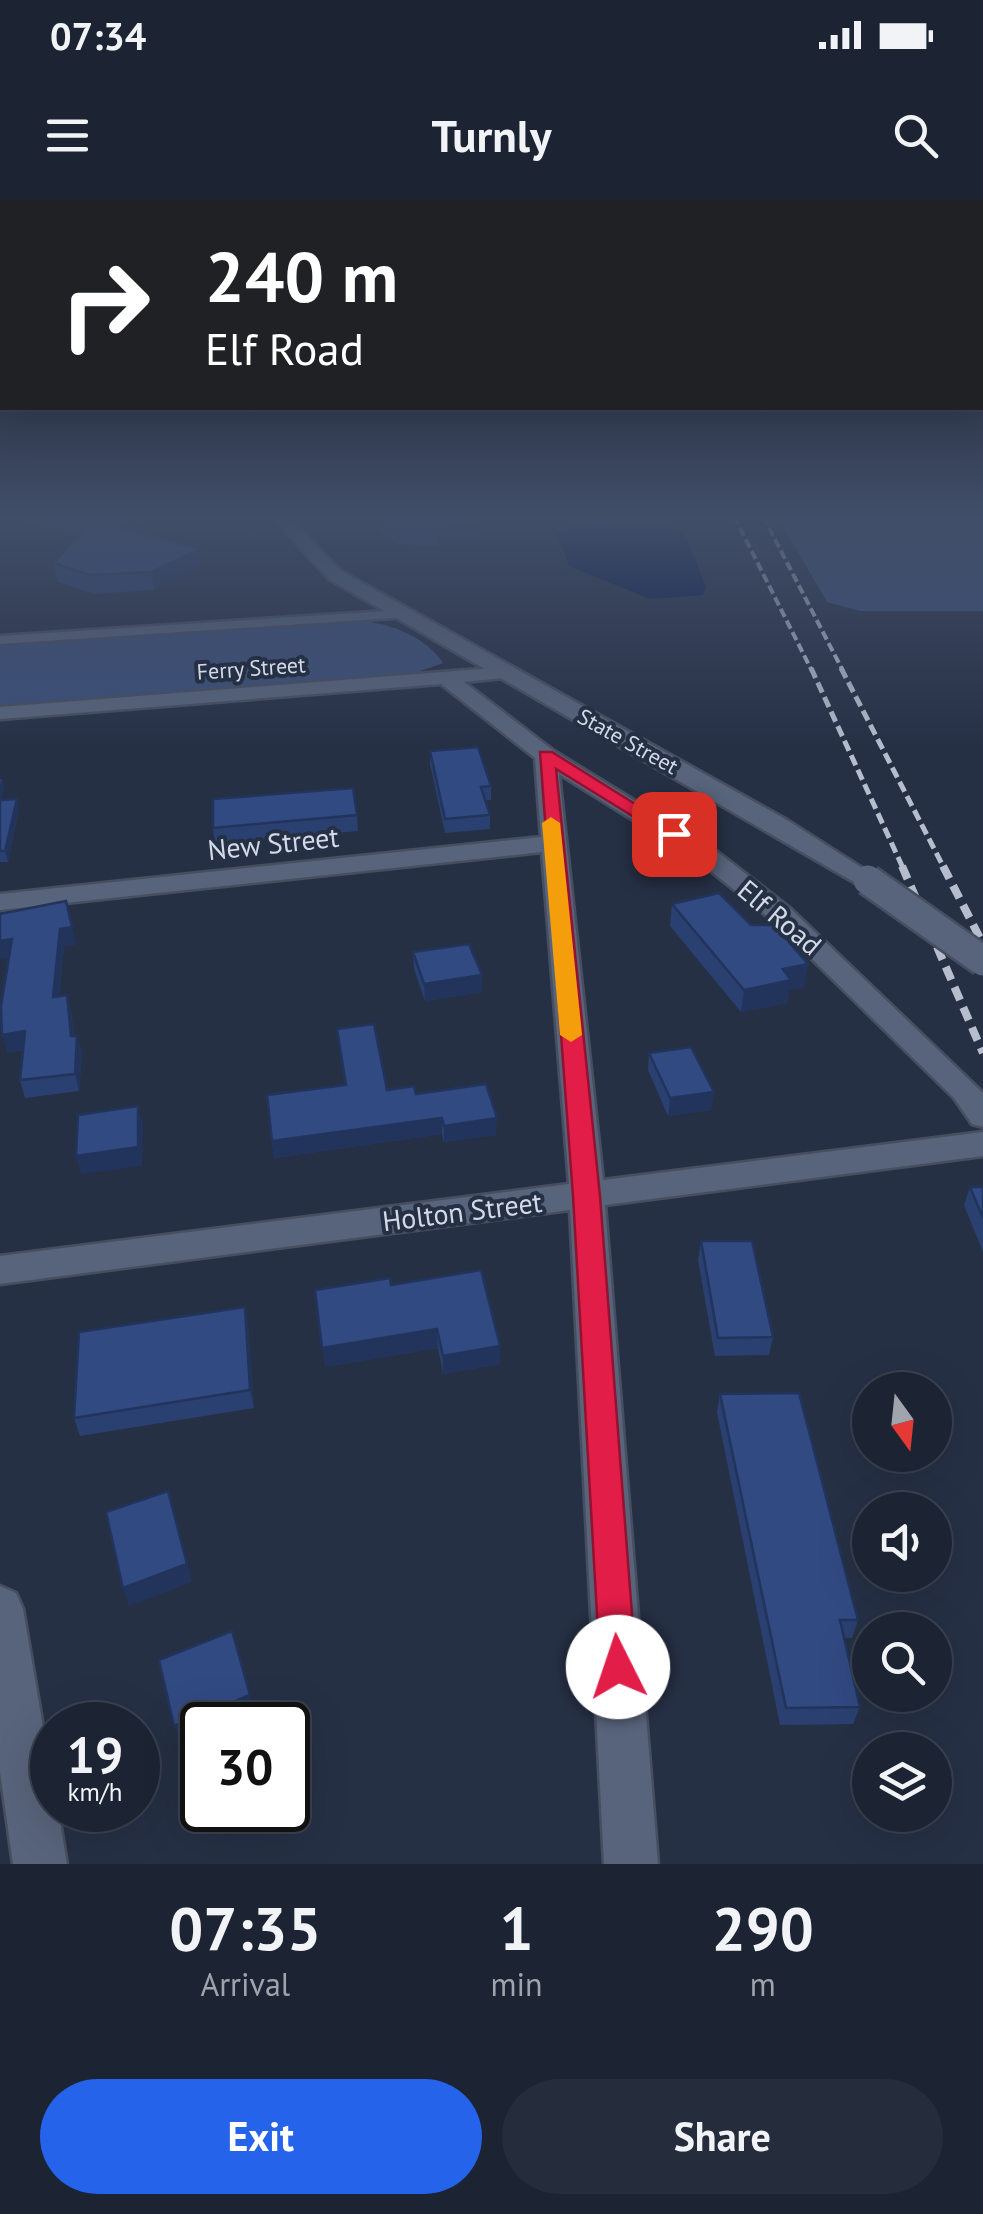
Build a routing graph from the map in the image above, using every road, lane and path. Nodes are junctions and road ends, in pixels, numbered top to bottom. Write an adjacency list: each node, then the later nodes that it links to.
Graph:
1 (368, 594): 2 (street, State Street)
2 (403, 614): 3 (lane); 4 (street, State Street)
3 (0, 640)
4 (505, 673): 5 (street, Ferry Street); 10 (street, State Street, bridge)
5 (446, 678): 6 (street, Ferry Street); 7 (street, Elf Road)
6 (0, 713)
7 (546, 756): 8 (street); 11 (street, Elf Road)
8 (552, 843): 9 (street, New Street); 13 (street)
9 (0, 902)
10 (983, 960)
11 (983, 1116)
12 (983, 1144): 13 (street, Holton Street)
13 (586, 1196): 14 (street, Holton Street); 17 (street)
14 (0, 1270)
15 (0, 1609): 16 (street)
16 (40, 1864)
17 (631, 1864)

